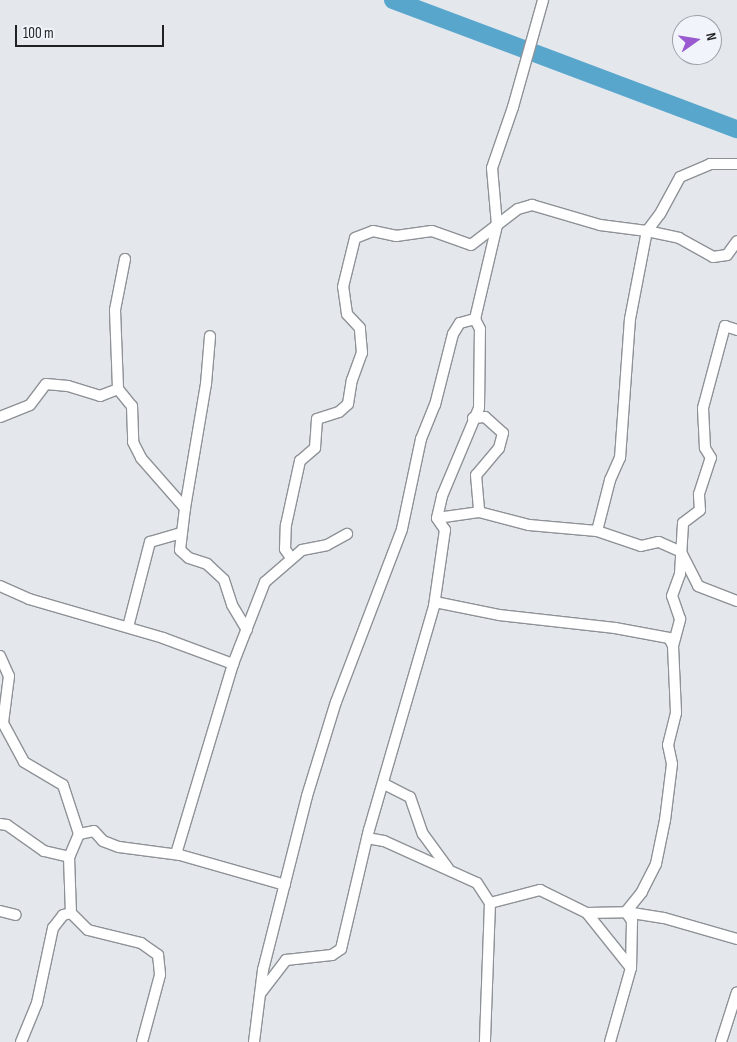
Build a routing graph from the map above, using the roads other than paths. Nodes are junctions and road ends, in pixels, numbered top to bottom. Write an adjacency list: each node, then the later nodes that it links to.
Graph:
1 (543, 0): 3 (street)
2 (737, 164): 4 (street)
3 (498, 225): 4 (street); 7 (street); 20 (street)
4 (647, 231): 5 (street); 16 (street)
5 (737, 241)
6 (125, 258): 10 (street)
7 (475, 319): 12 (street); 36 (street)
8 (737, 330): 19 (street)
9 (210, 336): 13 (street)
10 (118, 389): 11 (street); 13 (street)
11 (0, 417)
12 (473, 418): 14 (street); 15 (street)
13 (185, 508): 17 (street)
14 (479, 512): 15 (street); 16 (street)
15 (437, 518): 23 (street)
16 (597, 531): 19 (street)
17 (181, 533): 24 (street); 25 (street)
18 (347, 534): 20 (street)
19 (681, 552): 22 (street); 26 (street)
20 (291, 558): 25 (street)
21 (0, 586): 24 (street)
22 (737, 601)
23 (435, 602): 26 (street); 29 (street)
24 (128, 626): 28 (street)
25 (247, 630): 28 (street)
26 (673, 646): 39 (street)
27 (0, 656): 31 (street)
28 (233, 664): 33 (street)
29 (384, 784): 32 (street); 35 (street)
30 (0, 824): 34 (street)
31 (79, 834): 33 (street); 34 (street)
32 (367, 838): 35 (street); 46 (street)
33 (176, 854): 36 (street)
34 (69, 857): 40 (street)
35 (450, 871): 37 (street)
36 (285, 885): 46 (street)
37 (490, 902): 41 (street); 50 (street)
38 (0, 911): 42 (street)
39 (626, 912): 41 (street); 43 (street); 44 (street)
40 (71, 913): 47 (street); 48 (street)
41 (586, 913): 44 (street)
42 (16, 915)
43 (737, 939)
44 (631, 968): 51 (street)
45 (737, 992): 52 (street)
46 (259, 995): 49 (street)
47 (21, 1042)
48 (142, 1042)
49 (254, 1042)
50 (485, 1042)
51 (610, 1042)
52 (721, 1042)

